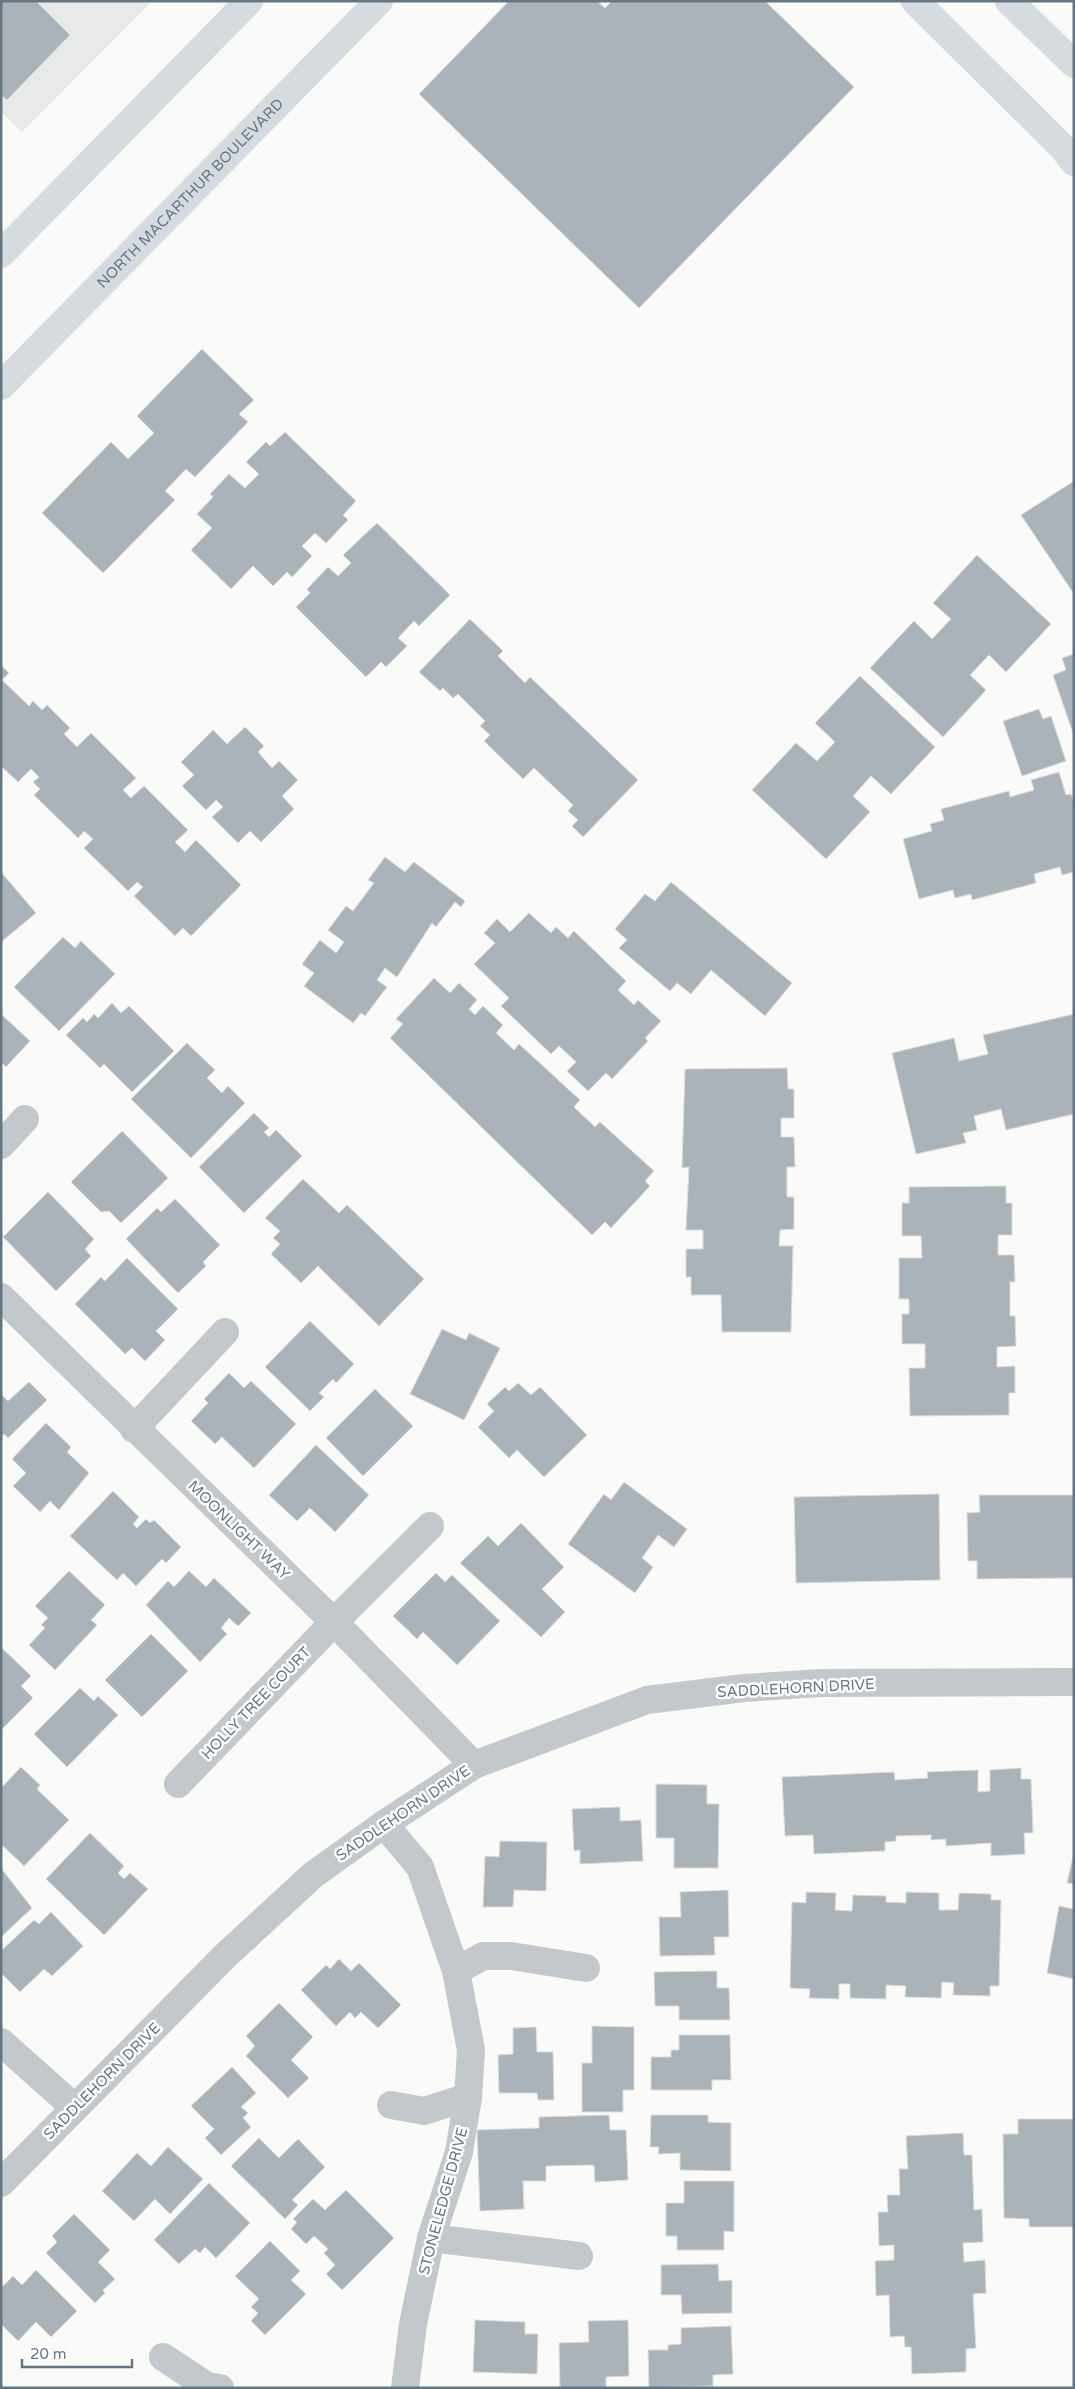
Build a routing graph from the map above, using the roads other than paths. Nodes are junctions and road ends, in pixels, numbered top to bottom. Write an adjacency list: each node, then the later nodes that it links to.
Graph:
1 (248, 1): 7 (main road)
2 (379, 1): 8 (main road, NORTH MACARTHUR BOULEVARD)
3 (915, 1): 6 (main road)
4 (1009, 1): 5 (main road)
5 (1074, 64)
6 (1074, 162)
7 (1, 254)
8 (1, 386)
9 (25, 1119): 10 (street)
10 (1, 1145)
11 (1, 1297): 13 (street, MOONLIGHT WAY)
12 (225, 1332): 13 (street)
13 (134, 1429): 15 (street, MOONLIGHT WAY)
14 (430, 1526): 15 (street, HOLLY TREE COURT)
15 (334, 1622): 17 (street, MOONLIGHT WAY); 18 (street, HOLLY TREE COURT)
16 (1074, 1682): 17 (street, SADDLEHORN DRIVE)
17 (474, 1765): 19 (street, SADDLEHORN DRIVE)
18 (178, 1784)
19 (384, 1824): 21 (street, STONELEDGE DRIVE); 25 (street, SADDLEHORN DRIVE)
20 (586, 1968): 21 (street)
21 (456, 1971): 23 (street, STONELEDGE DRIVE)
22 (1, 2042): 25 (street)
23 (468, 2097): 24 (street); 27 (street, STONELEDGE DRIVE)
24 (391, 2105)
25 (76, 2108): 26 (street, SADDLEHORN DRIVE)
26 (1, 2183)
27 (431, 2238): 28 (street); 31 (street, STONELEDGE DRIVE)
28 (578, 2256)
29 (163, 2357): 30 (street)
30 (220, 2388)
31 (405, 2388)

